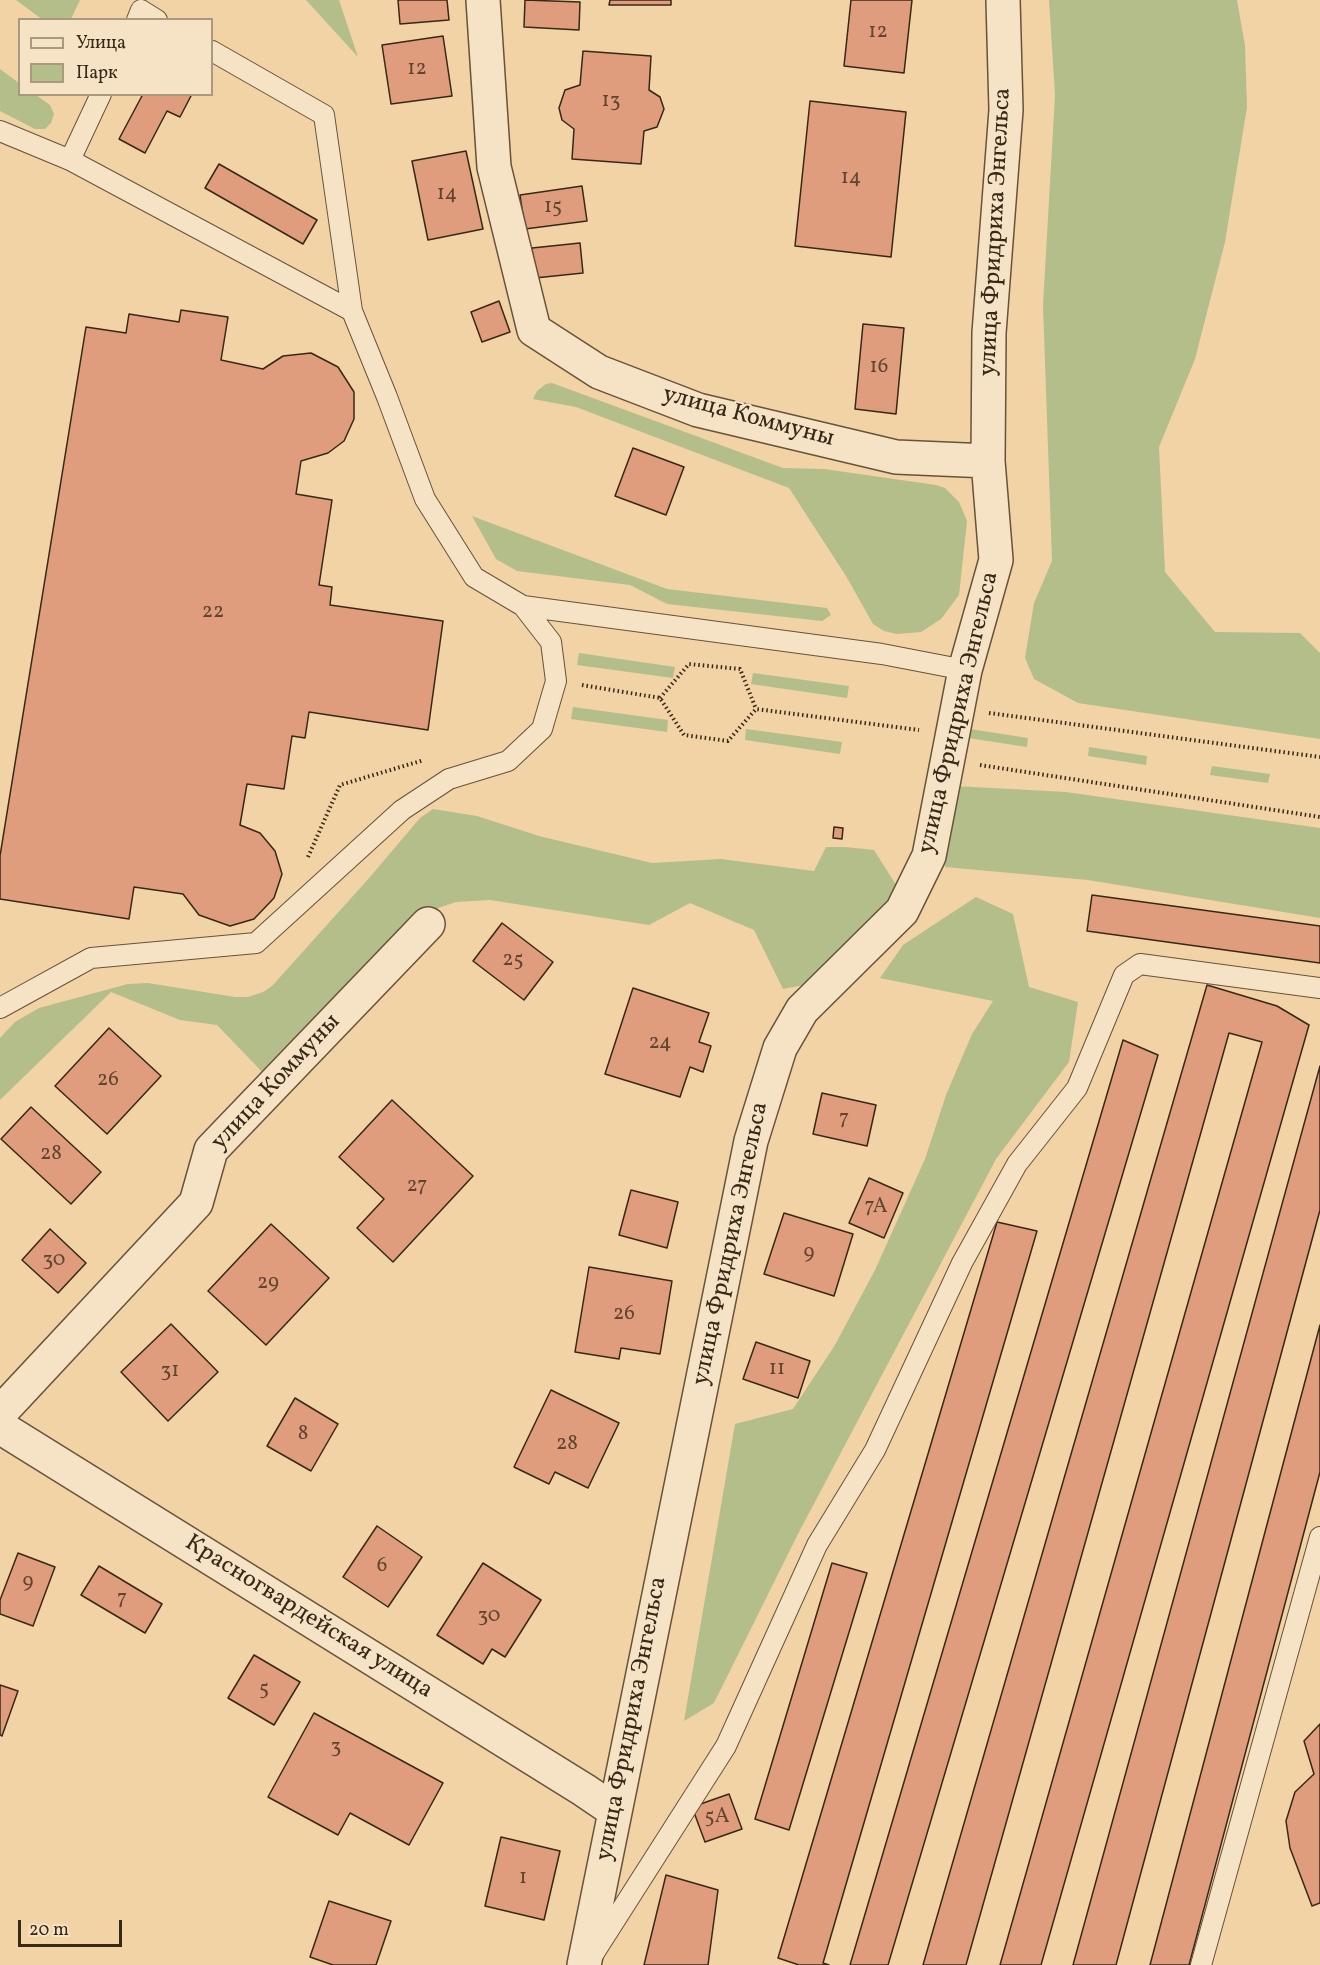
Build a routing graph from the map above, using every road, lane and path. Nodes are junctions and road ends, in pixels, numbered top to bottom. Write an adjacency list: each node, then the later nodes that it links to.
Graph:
1 (483, 0): 10 (street, улица Коммуны)
2 (1003, 0): 10 (street, улица Фридриха Энгельса)
3 (137, 18): 4 (lane)
4 (154, 18)
5 (213, 52): 9 (lane)
6 (100, 96): 8 (lane)
7 (0, 131): 8 (lane)
8 (70, 160): 9 (lane)
9 (352, 311): 11 (lane)
10 (988, 461): 12 (street, улица Фридриха Энгельса)
11 (523, 606): 12 (lane); 21 (lane)
12 (965, 670): 16 (street, улица Фридриха Энгельса)
13 (660, 698): 14 (path)
14 (756, 709)
15 (986, 713): 17 (path)
16 (951, 734): 18 (path); 25 (street, улица Фридриха Энгельса)
17 (1320, 757)
18 (1320, 817)
19 (428, 924): 22 (street, улица Коммуны)
20 (1320, 988): 26 (lane)
21 (0, 1008)
22 (0, 1413)
23 (0, 1427): 25 (street, Красногвардейская улица)
24 (1320, 1538): 27 (lane)
25 (615, 1811): 26 (street, улица Фридриха Энгельса)
26 (585, 1965)
27 (1201, 1965)

